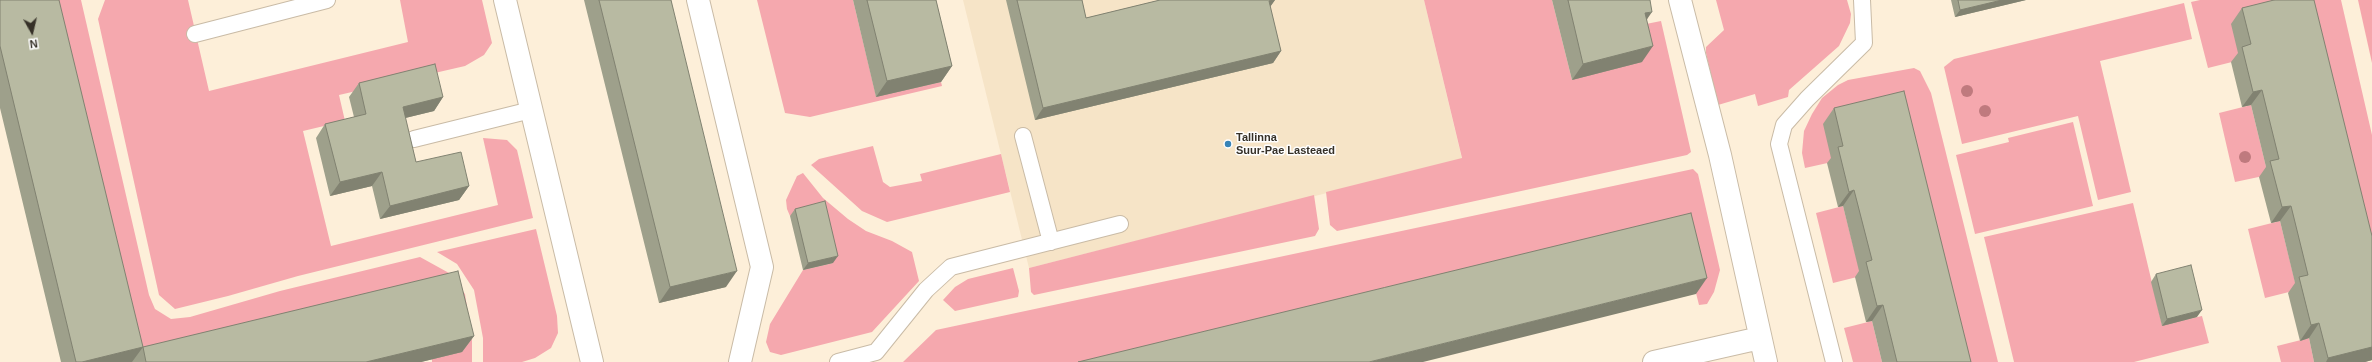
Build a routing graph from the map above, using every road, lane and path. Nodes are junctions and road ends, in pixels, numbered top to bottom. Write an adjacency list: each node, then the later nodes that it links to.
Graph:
1 (327, 0): 6 (lane)
2 (505, 0): 7 (street)
3 (698, 0): 14 (street)
4 (1680, 0): 12 (street)
5 (1862, 0): 18 (lane)
6 (195, 34)
7 (531, 110): 9 (lane); 13 (street)
8 (1023, 136): 11 (lane)
9 (414, 139)
10 (1120, 224): 11 (lane)
11 (1051, 242): 15 (lane)
12 (1760, 338): 16 (street); 17 (street)
13 (592, 362)
14 (740, 362)
15 (838, 362)
16 (1654, 362)
17 (1766, 362)
18 (1834, 362)

